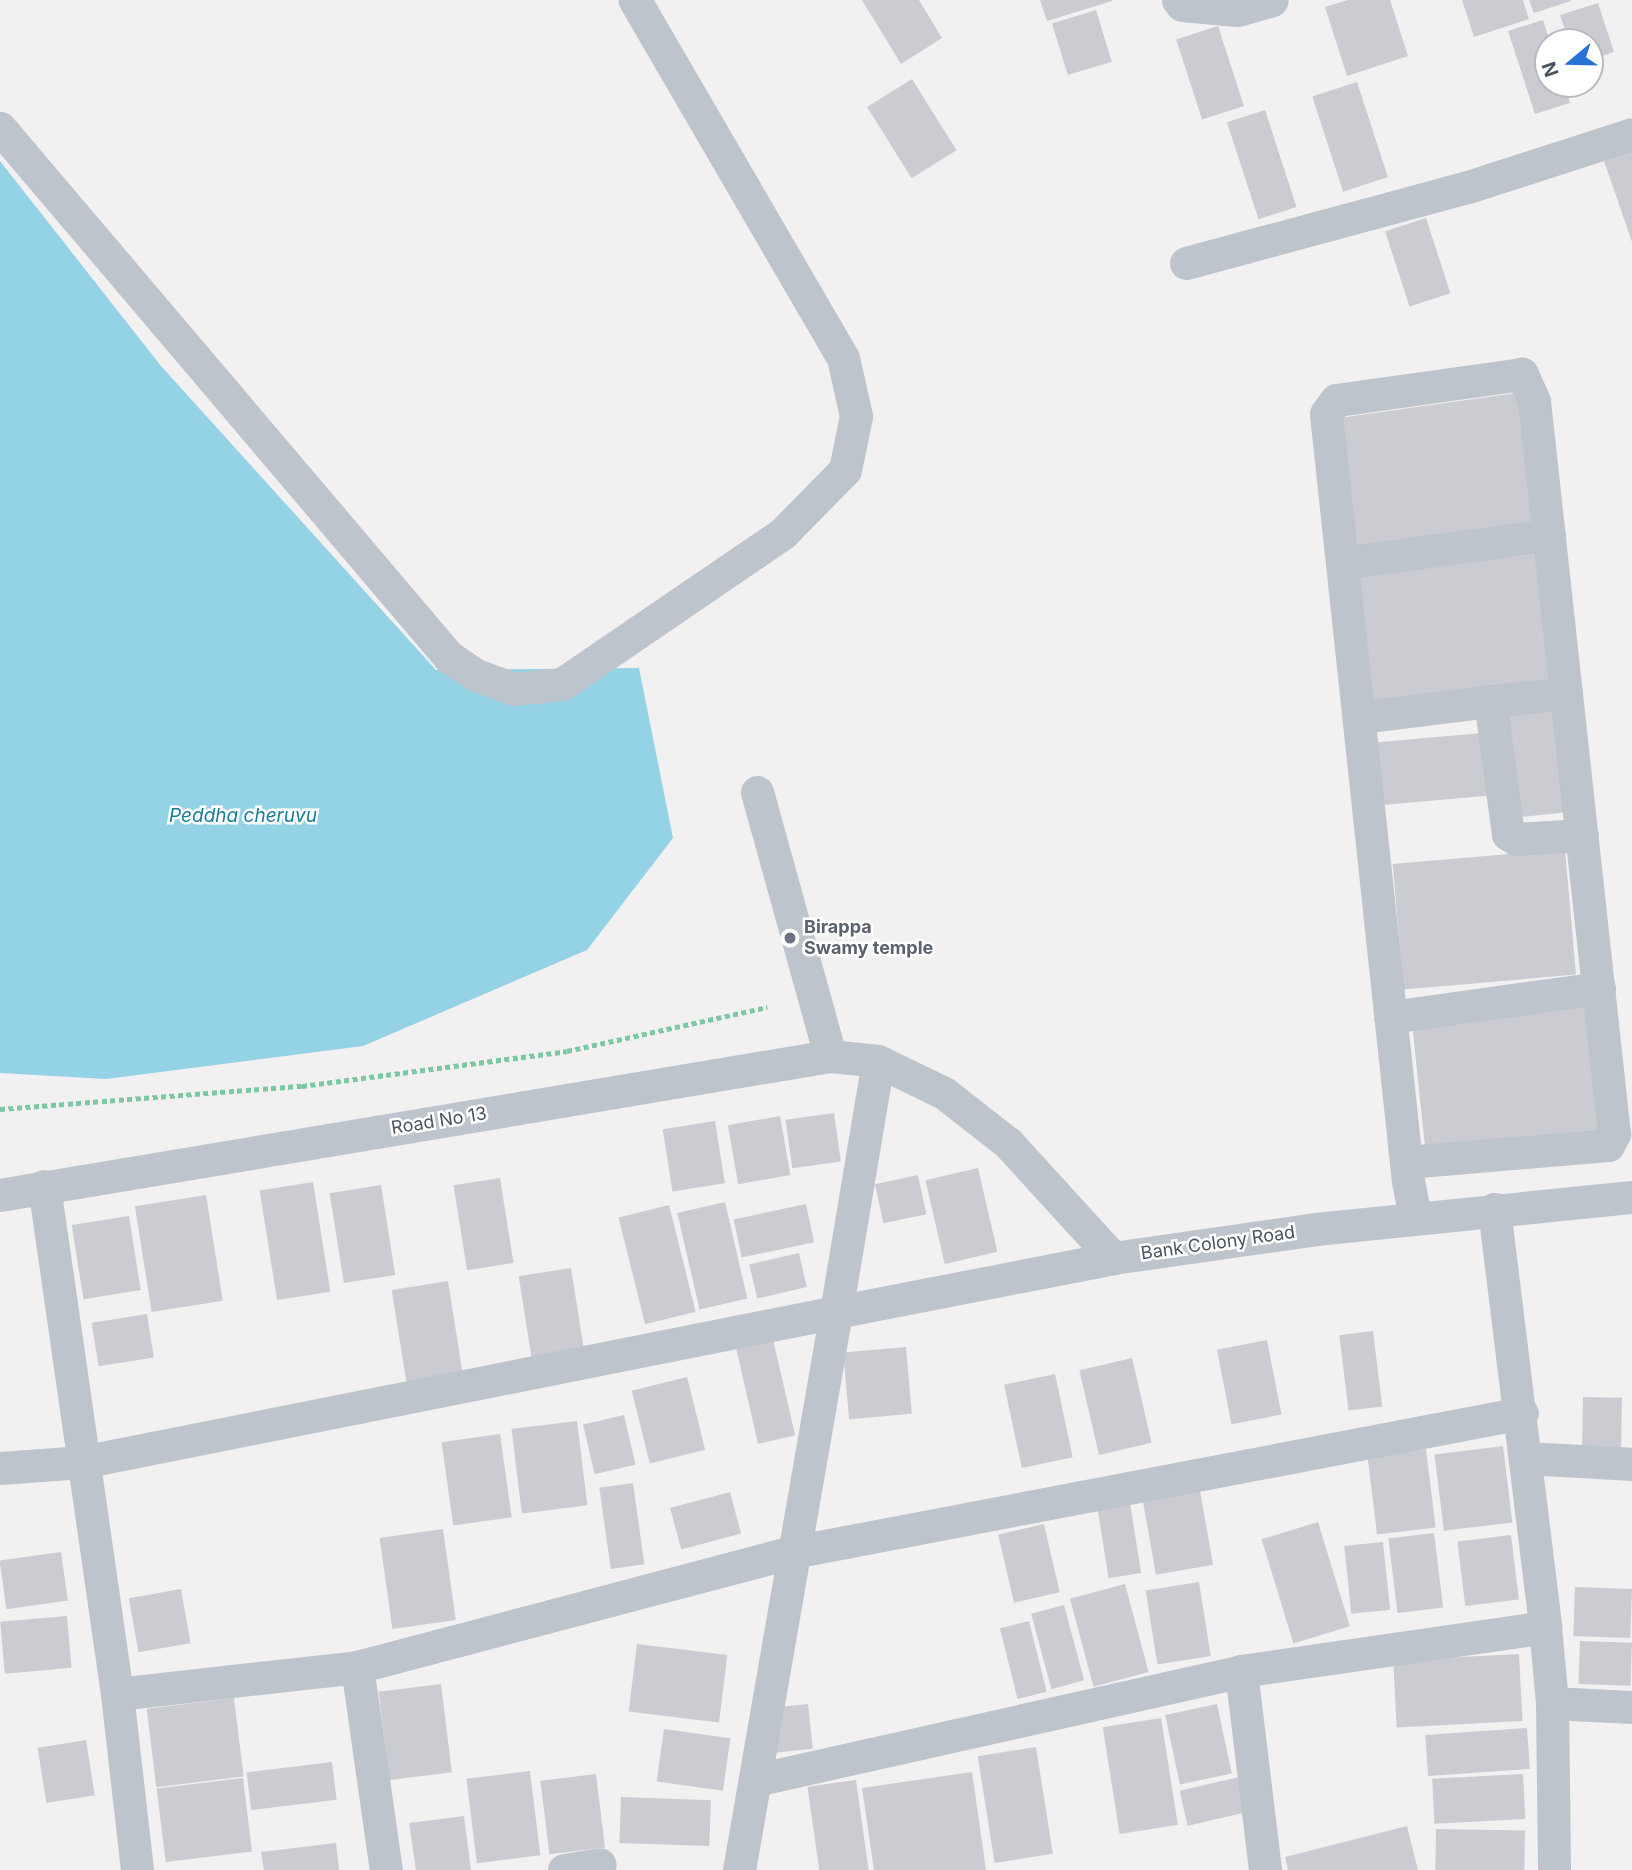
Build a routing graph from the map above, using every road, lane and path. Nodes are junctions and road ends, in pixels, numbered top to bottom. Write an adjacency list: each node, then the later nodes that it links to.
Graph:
1 (635, 0): 4 (street)
2 (1178, 0): 3 (street)
3 (1272, 0)
4 (0, 128)
5 (1632, 134): 6 (street)
6 (1186, 262)
7 (1549, 535): 8 (street); 8 (street); 9 (street)
8 (1342, 563): 11 (street)
9 (1566, 694): 10 (street); 13 (street)
10 (1491, 701): 11 (street); 13 (street)
11 (1362, 717): 16 (street)
12 (757, 792): 17 (street)
13 (1582, 835): 14 (street)
14 (1599, 988): 16 (street); 20 (street)
15 (767, 1007): 19 (path)
16 (1390, 1017): 20 (street)
17 (830, 1056): 18 (street, Road No 13); 21 (street, Road No 13)
18 (878, 1061): 26 (street); 27 (street)
19 (0, 1109)
20 (1408, 1162): 25 (street)
21 (44, 1186): 22 (street, Road No 13); 30 (street)
22 (0, 1195)
23 (1632, 1197): 24 (street, Bank Colony Road)
24 (1494, 1209): 25 (street, Bank Colony Road); 28 (street)
25 (1415, 1217): 26 (street, Bank Colony Road)
26 (1113, 1258): 27 (street, Bank Colony Road)
27 (836, 1312): 30 (street, Bank Colony Road); 33 (street)
28 (1522, 1413): 29 (street); 33 (street)
29 (1526, 1458): 31 (street); 34 (street)
30 (82, 1462): 32 (street, Bank Colony Road); 37 (street)
31 (1632, 1464)
32 (0, 1468)
33 (793, 1552): 35 (street); 40 (street)
34 (1545, 1627): 36 (street); 38 (street)
35 (357, 1667): 37 (street); 43 (street)
36 (1241, 1671): 40 (street); 46 (street)
37 (117, 1694): 42 (street)
38 (1552, 1703): 39 (street); 47 (street)
39 (1632, 1707)
40 (755, 1780): 45 (street)
41 (600, 1864): 44 (street)
42 (137, 1870)
43 (386, 1870)
44 (564, 1870)
45 (739, 1870)
46 (1265, 1870)
47 (1554, 1870)

